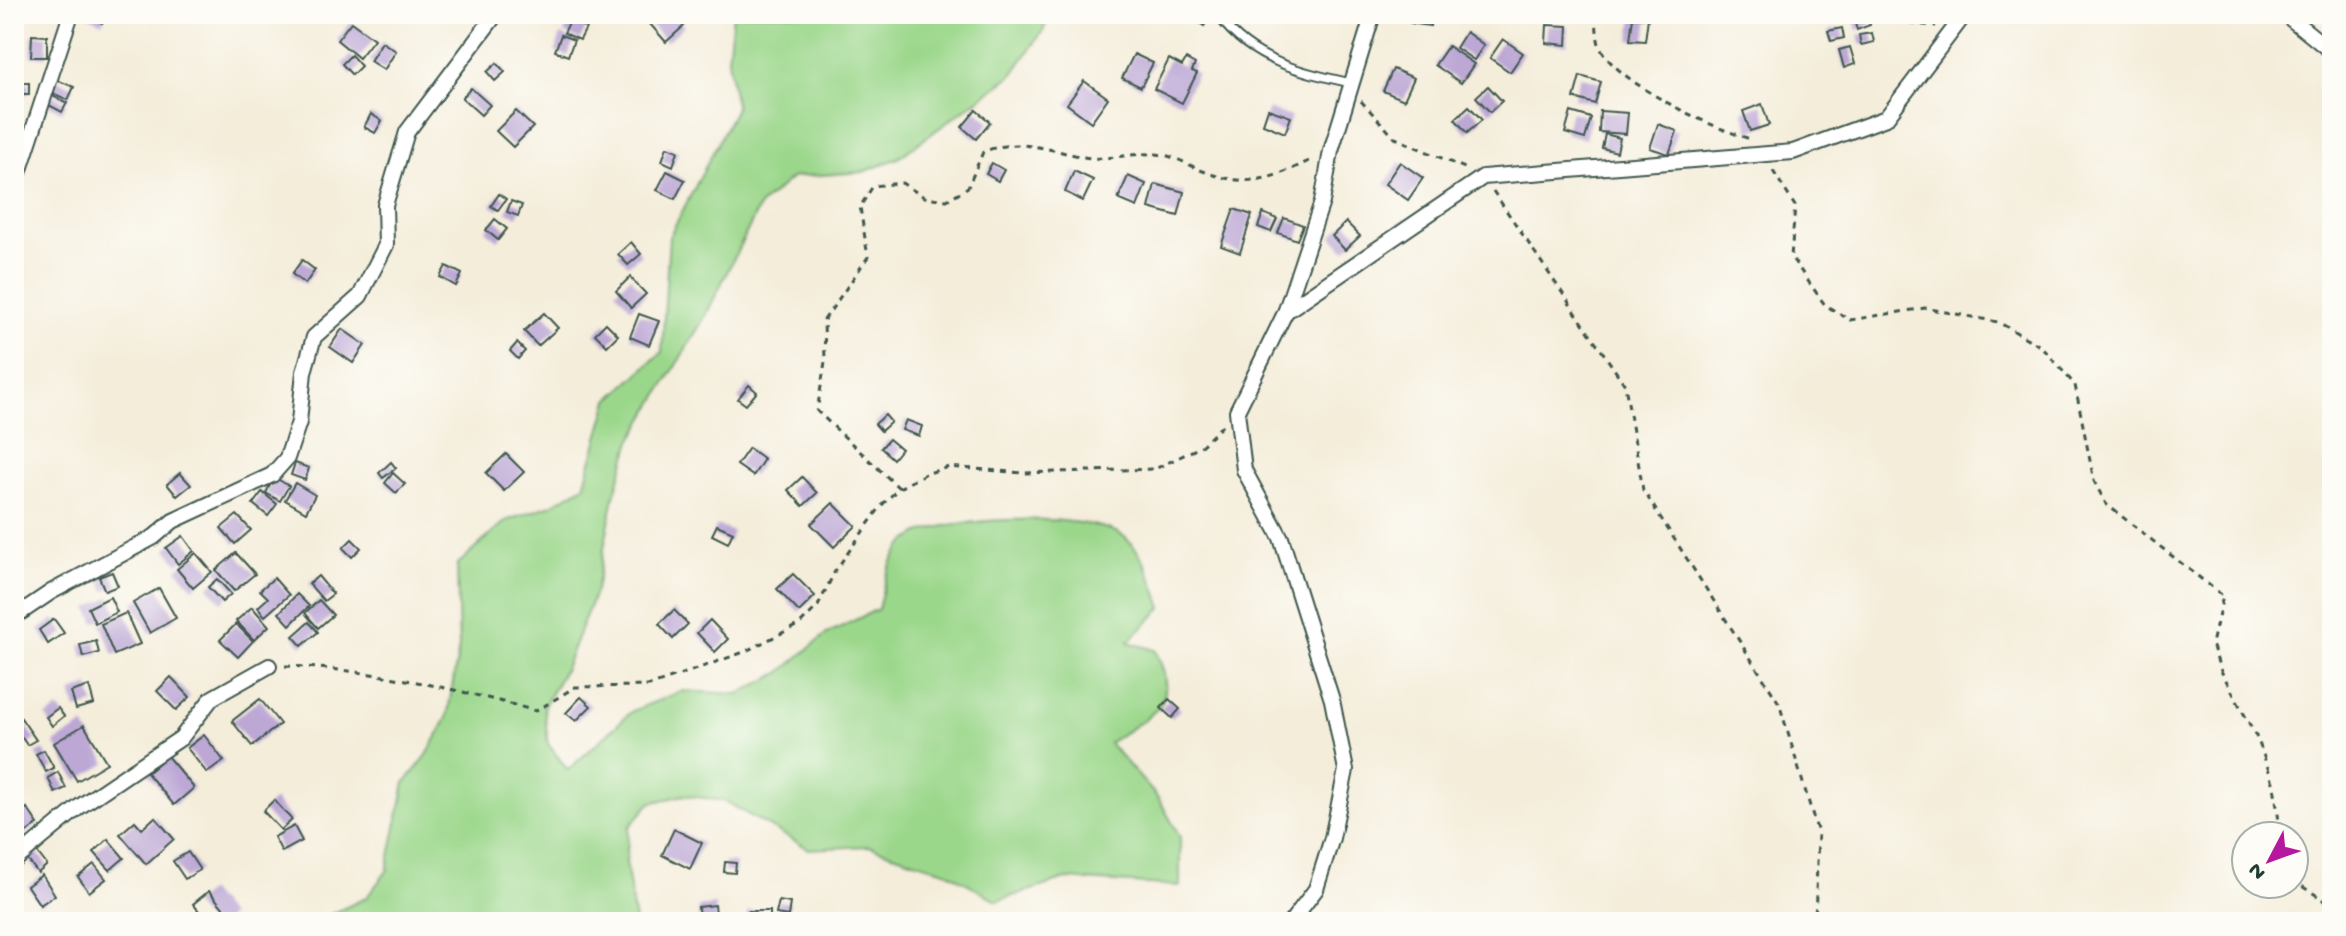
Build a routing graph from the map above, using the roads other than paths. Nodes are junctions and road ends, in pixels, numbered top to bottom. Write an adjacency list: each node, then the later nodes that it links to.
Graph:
1 (71, 14): 9 (street)
2 (496, 14): 11 (street)
3 (1373, 14): 8 (street)
4 (1965, 14): 10 (street)
5 (2285, 14): 7 (street)
6 (1220, 18): 8 (lane)
7 (2332, 52)
8 (1353, 83): 10 (street)
9 (14, 188)
10 (1285, 313): 14 (street)
11 (14, 617)
12 (269, 666): 13 (street)
13 (14, 861)
14 (1291, 922)

